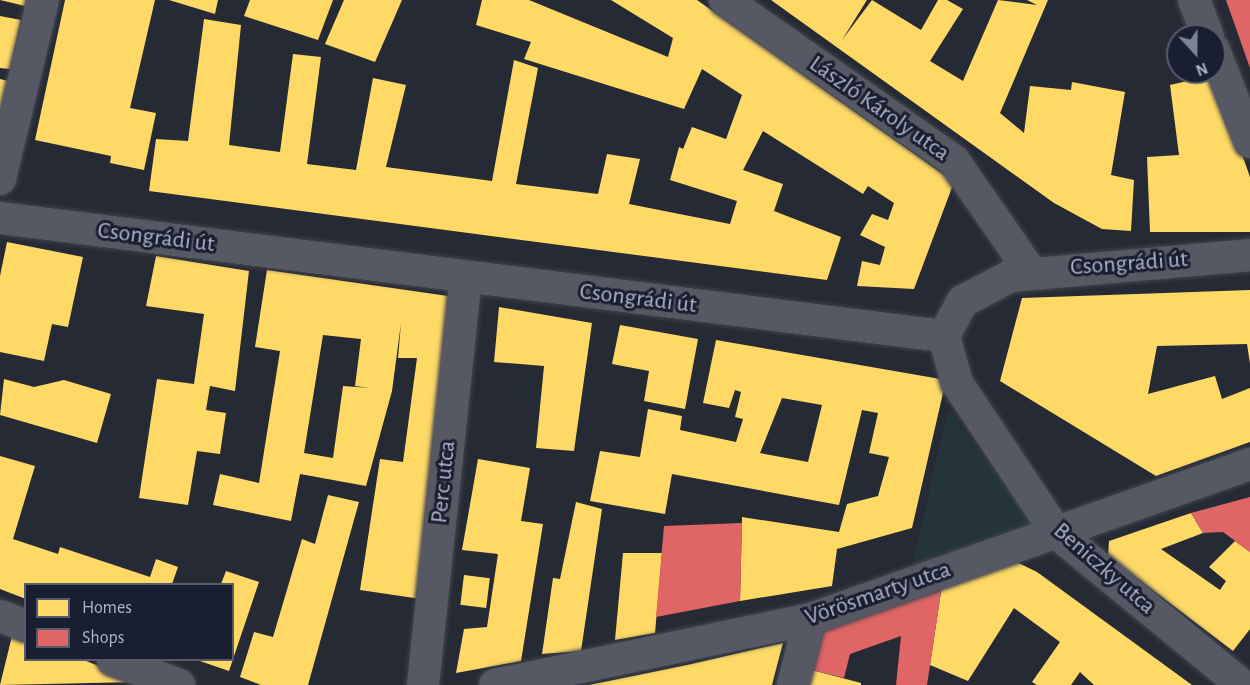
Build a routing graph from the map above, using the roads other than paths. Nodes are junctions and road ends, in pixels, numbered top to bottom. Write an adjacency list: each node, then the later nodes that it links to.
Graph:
1 (43, 0): 7 (street)
2 (725, 0): 10 (street, László Károly utca)
3 (1194, 0): 4 (street)
4 (1203, 24)
5 (1226, 81): 6 (street)
6 (1250, 142)
7 (0, 179)
8 (0, 218): 11 (street, Csongrádi út)
9 (1250, 255): 10 (street, Csongrádi út)
10 (1031, 272): 12 (street, Csongrádi út)
11 (466, 278): 12 (street, Csongrádi út); 20 (street, Perc utca)
12 (944, 336): 14 (street, Beniczky utca)
13 (1250, 464): 14 (street, Vörösmarty utca)
14 (1056, 532): 16 (street, Vörösmarty utca); 23 (street, Beniczky utca)
15 (0, 616): 17 (street)
16 (810, 619): 21 (street, Vörösmarty utca); 22 (street)
17 (24, 625)
18 (116, 661): 19 (street)
19 (179, 685)
20 (423, 685)
21 (495, 685)
22 (793, 685)
23 (1242, 685)

